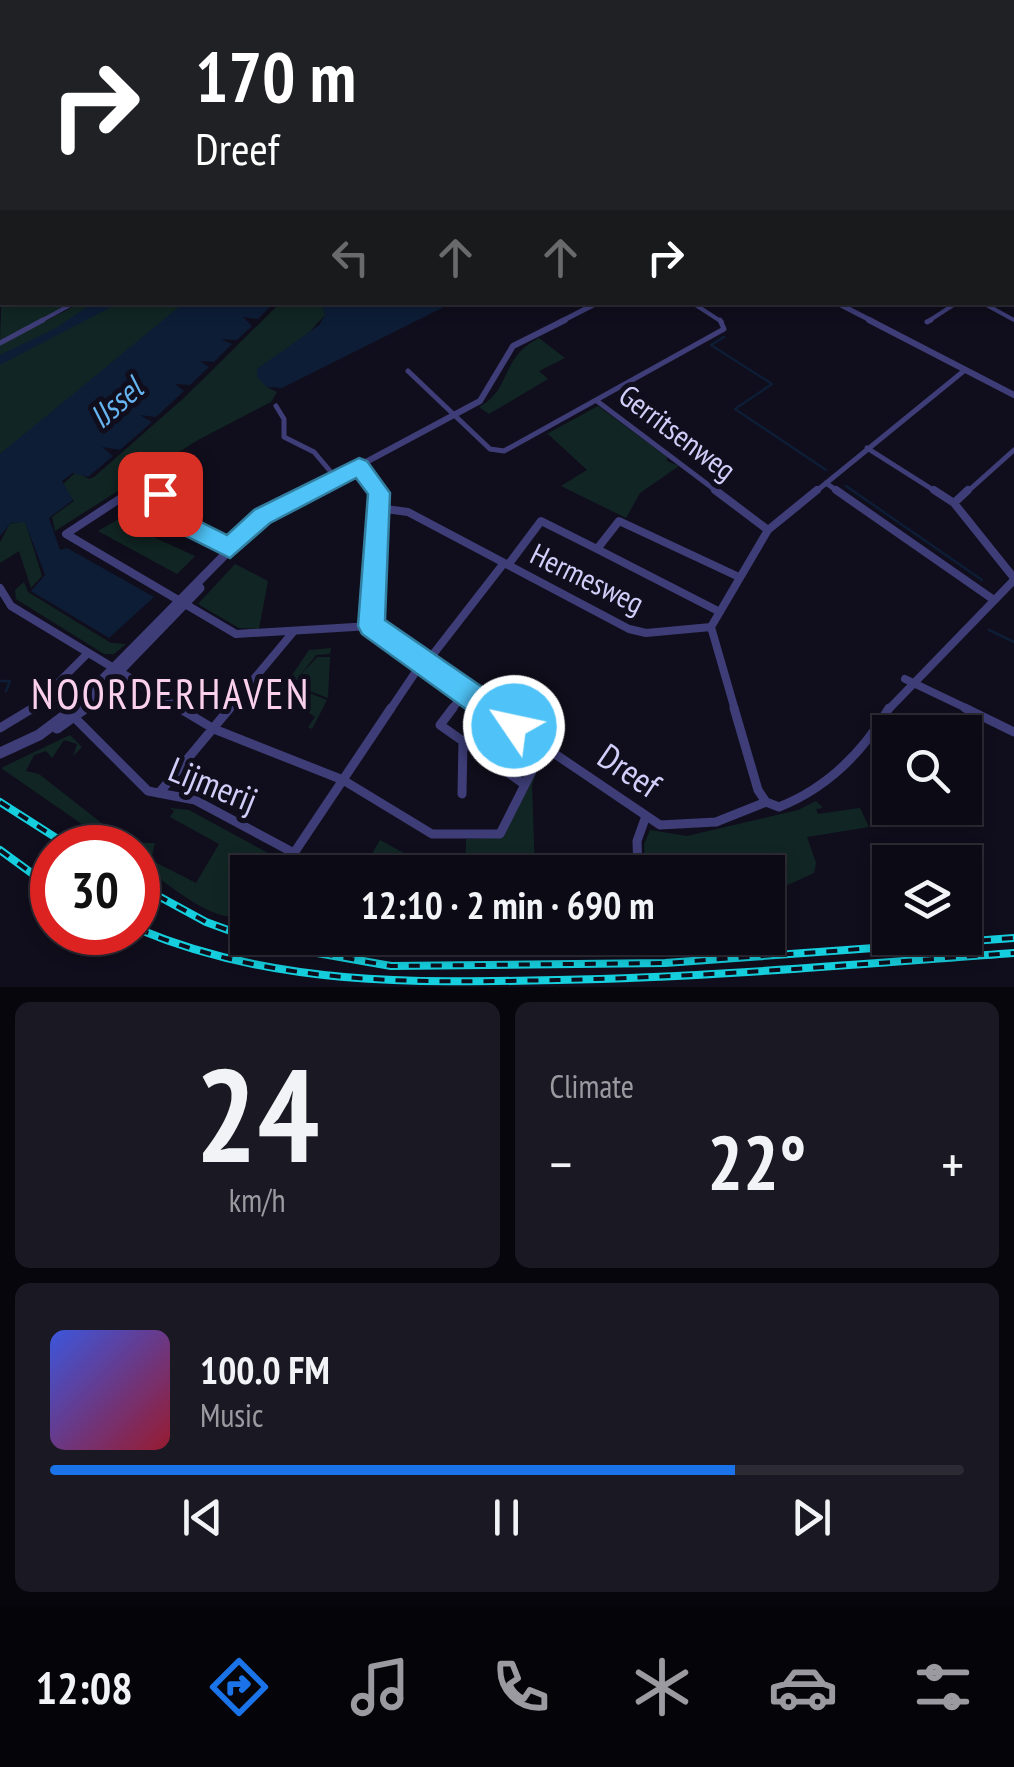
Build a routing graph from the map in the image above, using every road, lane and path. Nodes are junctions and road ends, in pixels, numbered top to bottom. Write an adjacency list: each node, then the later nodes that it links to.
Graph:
1 (70, 305): 9 (street)
2 (591, 305): 15 (street)
3 (696, 305): 13 (street)
4 (842, 305): 10 (street)
5 (953, 305): 8 (street)
6 (984, 305): 7 (street)
7 (1014, 320)
8 (927, 322)
9 (0, 342)
10 (965, 370): 12 (street); 16 (street)
11 (408, 371): 15 (street)
12 (1014, 395)
13 (597, 401): 15 (street, Gerritsenweg); 23 (street, Gerritsenweg)
14 (276, 406): 19 (street)
15 (456, 417): 18 (street)
16 (868, 448): 20 (street); 21 (street)
17 (1014, 450): 21 (street)
18 (359, 466): 19 (street); 22 (street)
19 (336, 478): 24 (street)
20 (826, 483): 23 (street); 30 (street)
21 (954, 503): 28 (street)
22 (378, 508): 26 (street, Hermesweg); 33 (street)
23 (768, 530): 27 (street)
24 (227, 547): 31 (street); 31 (street)
25 (597, 549): 26 (street); 27 (street); 32 (street)
26 (506, 564): 34 (street, Hermesweg); 37 (street)
27 (739, 577): 32 (street)
28 (1014, 579): 30 (street, Dreef)
29 (0, 588): 36 (street)
30 (994, 600): 39 (street, Dreef)
31 (185, 604): 35 (street); 38 (street)
32 (720, 612): 34 (street)
33 (371, 626): 35 (street); 37 (street, Dreef)
34 (711, 627): 54 (street)
35 (294, 631): 44 (street)
36 (88, 653): 38 (street); 43 (street)
37 (422, 665): 40 (street, Dreef); 50 (street)
38 (118, 669): 41 (street); 42 (street); 44 (street)
39 (908, 681): 45 (street); 54 (street, Dreef)
40 (465, 693): 47 (street); 48 (street, Dreef)
41 (79, 705): 42 (street); 46 (street)
42 (76, 722): 46 (street); 52 (street, Lijmerij)
43 (0, 728)
44 (214, 729): 50 (street); 52 (street)
45 (1014, 732)
46 (38, 735): 49 (street)
47 (463, 741): 51 (street); 53 (street)
48 (544, 747): 51 (street); 55 (street, Dreef)
49 (0, 753)
50 (343, 780): 51 (street); 52 (street, Lijmerij)
51 (524, 784)
52 (158, 794)
53 (462, 794)
54 (766, 802): 55 (street, Dreef)
55 (646, 816): 56 (street)
56 (637, 855)

